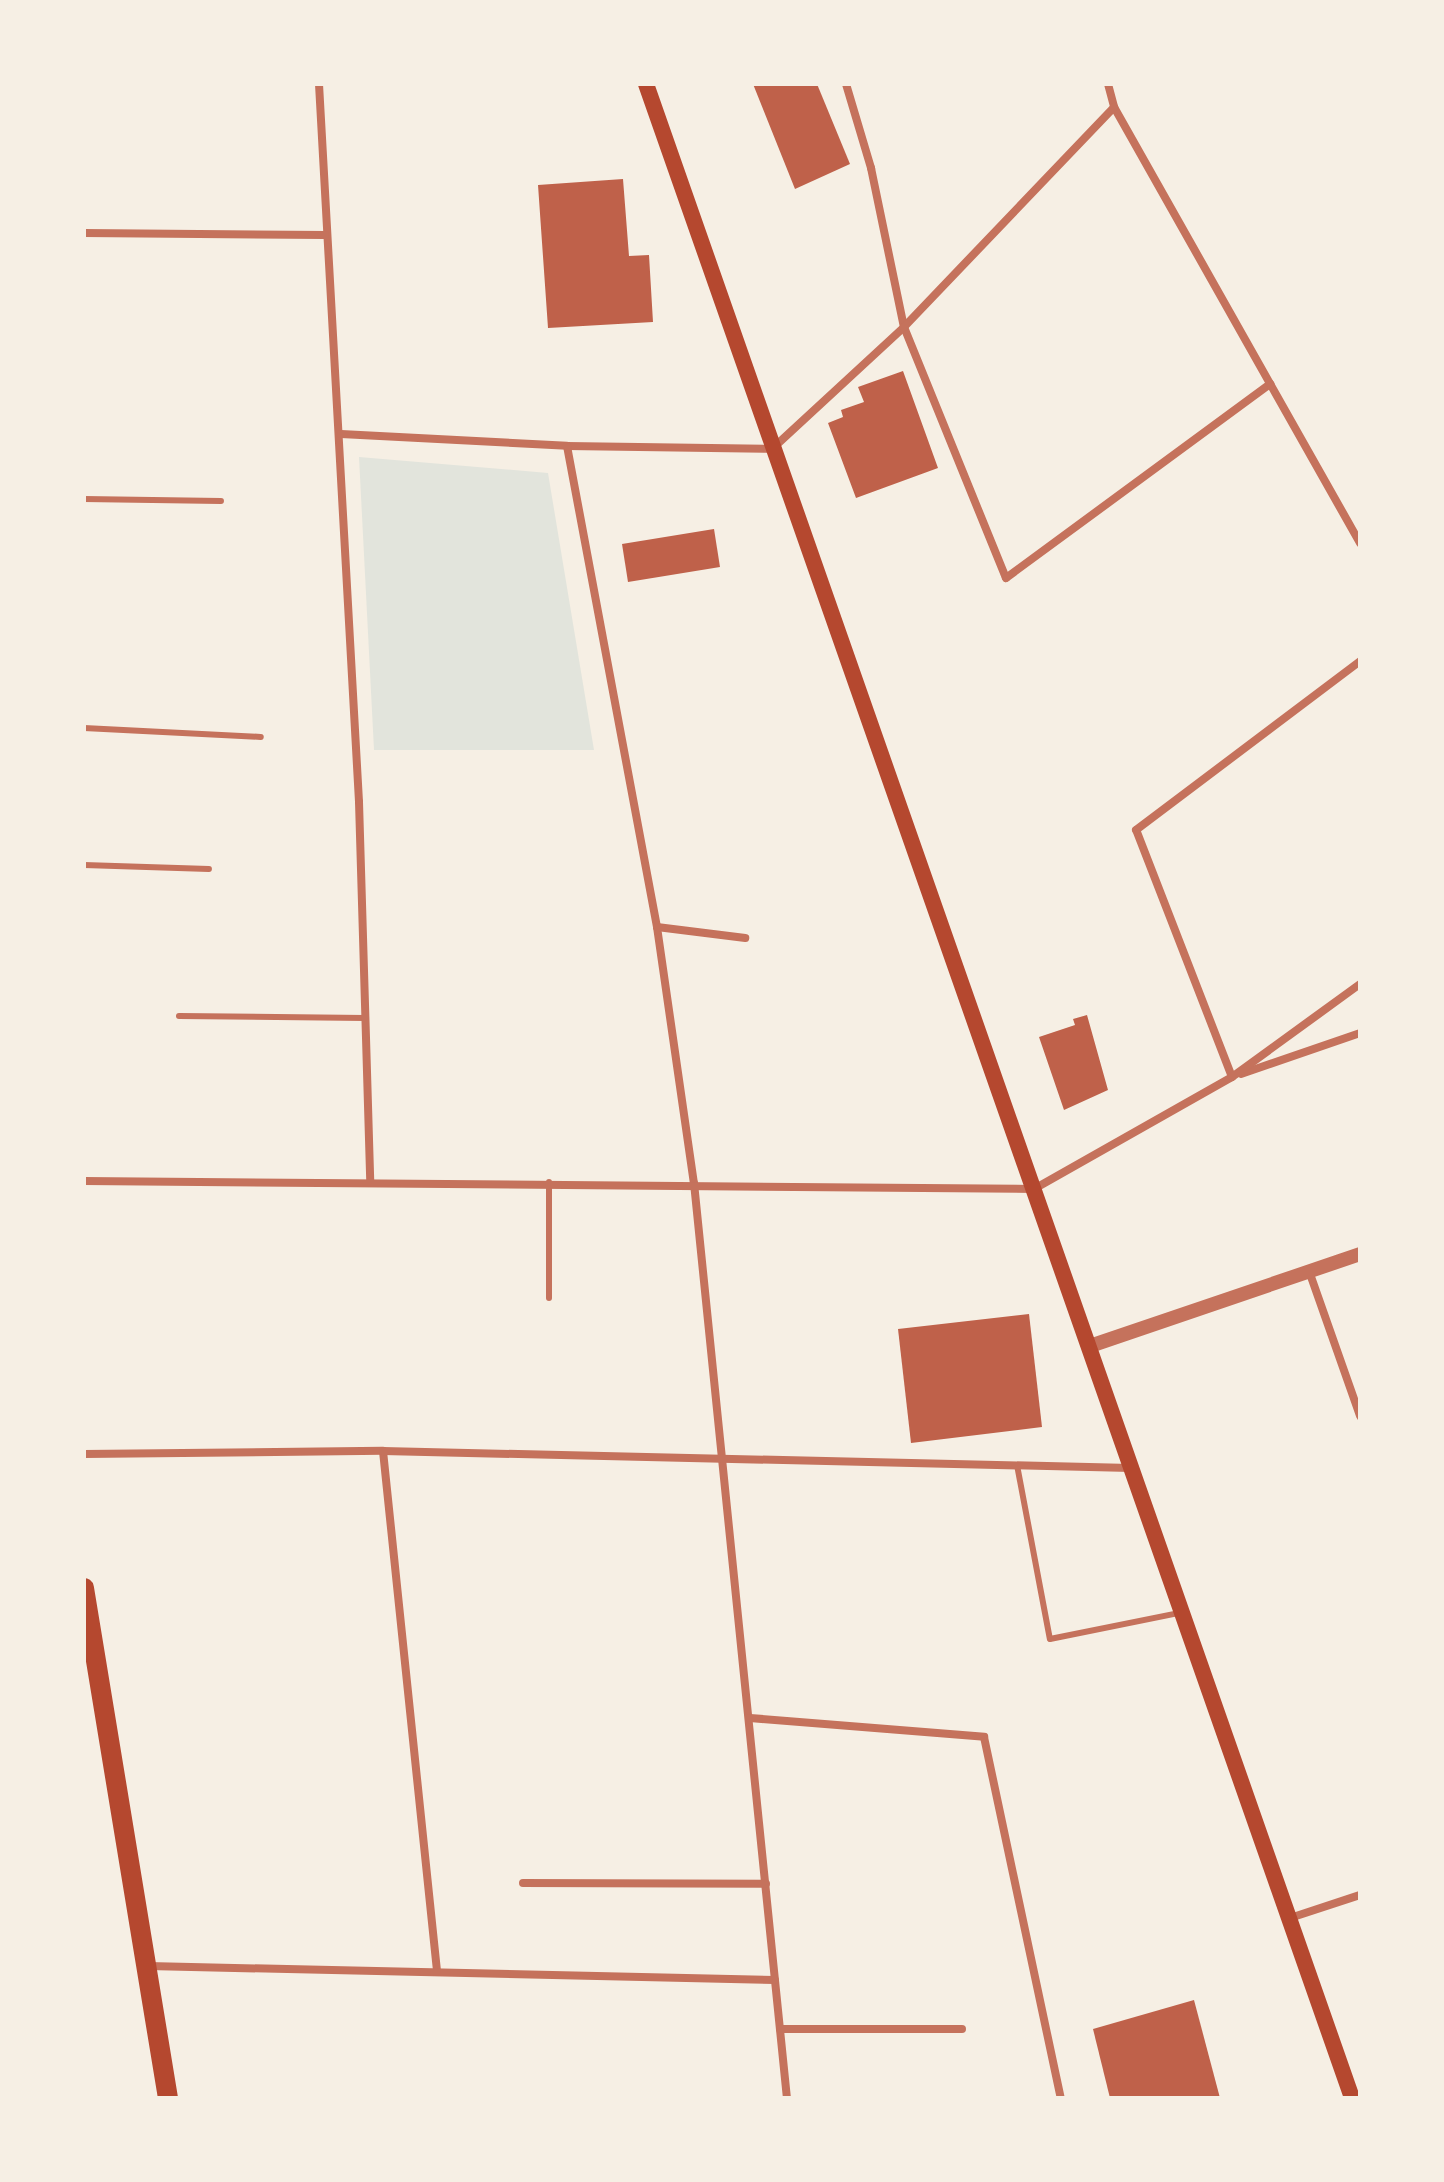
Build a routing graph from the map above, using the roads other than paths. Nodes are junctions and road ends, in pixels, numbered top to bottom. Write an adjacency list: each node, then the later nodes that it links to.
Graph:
1 (319, 84): 7 (street)
2 (646, 84): 12 (main road)
3 (846, 84): 8 (street)
4 (1108, 84): 5 (street)
5 (1114, 107): 8 (street); 9 (street)
6 (84, 233): 7 (street)
7 (325, 235): 10 (street)
8 (904, 327): 9 (street); 12 (street)
9 (1270, 384): 15 (street)
10 (341, 434): 11 (street); 25 (street)
11 (567, 446): 12 (street); 21 (street)
12 (772, 449): 32 (main road)
13 (84, 499): 14 (lane)
14 (221, 501)
15 (1360, 543)
16 (1360, 661): 27 (street)
17 (84, 728): 18 (lane)
18 (261, 737)
19 (84, 865): 20 (lane)
20 (209, 869)
21 (657, 927): 22 (street); 31 (street)
22 (745, 938)
23 (1360, 984): 27 (street)
24 (179, 1016): 25 (lane)
25 (365, 1018): 29 (street)
26 (1360, 1033): 27 (street)
27 (1232, 1077): 32 (street)
28 (84, 1181): 29 (street)
29 (370, 1181): 30 (street)
30 (549, 1182): 31 (street); 35 (lane)
31 (694, 1183): 32 (street); 40 (street)
32 (1034, 1189): 36 (main road)
33 (1360, 1254): 34 (street)
34 (1309, 1271): 36 (street); 37 (street)
35 (549, 1298)
36 (1090, 1346): 42 (main road)
37 (1360, 1416)
38 (383, 1451): 39 (street); 40 (street); 51 (street)
39 (84, 1454)
40 (725, 1456): 41 (street); 45 (street)
41 (1017, 1465): 42 (street); 44 (lane)
42 (1132, 1468): 44 (main road)
43 (84, 1588): 50 (main road)
44 (1183, 1613): 49 (main road)
45 (750, 1718): 47 (street); 57 (street)
46 (523, 1883): 47 (street)
47 (766, 1884): 52 (street)
48 (1360, 1895): 49 (street)
49 (1290, 1918): 58 (main road)
50 (148, 1966): 51 (street); 55 (main road)
51 (437, 1971): 52 (street)
52 (775, 1980): 53 (street)
53 (780, 2029): 54 (street); 56 (street)
54 (962, 2029)
55 (168, 2098)
56 (787, 2098)
57 (1061, 2098)
58 (1352, 2098)

